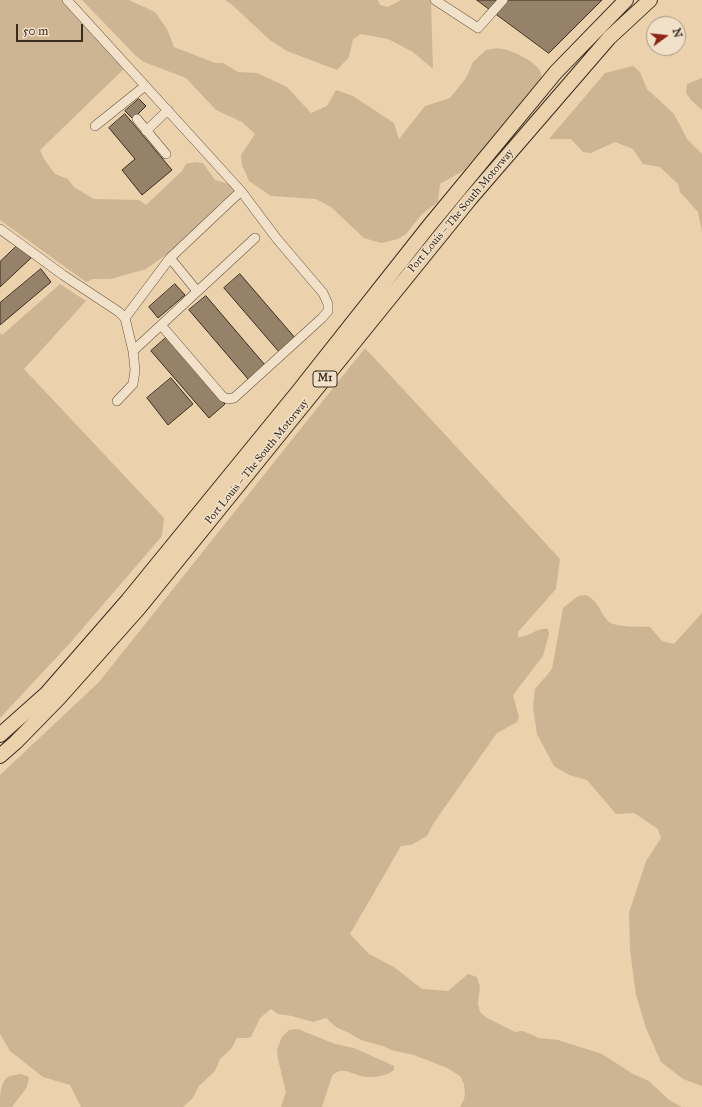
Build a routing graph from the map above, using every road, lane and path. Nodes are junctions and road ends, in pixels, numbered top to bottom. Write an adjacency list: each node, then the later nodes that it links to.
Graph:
1 (68, 0): 6 (street)
2 (435, 0): 3 (street)
3 (503, 0)
4 (626, 0): 21 (highway, Port Louis – The South Motorway / M1)
5 (650, 0): 22 (highway, Port Louis – The South Motorway / M1)
6 (145, 86): 7 (street); 9 (street)
7 (168, 110): 10 (street); 12 (street)
8 (137, 119): 10 (street)
9 (96, 126)
10 (146, 131): 11 (street)
11 (166, 154)
12 (241, 191): 15 (street); 18 (street)
13 (0, 229): 17 (street)
14 (255, 238): 16 (street)
15 (170, 258): 16 (street); 17 (street)
16 (197, 291): 18 (street)
17 (125, 318): 19 (street)
18 (161, 325): 19 (street)
19 (132, 351): 20 (street)
20 (117, 401)
21 (0, 735)
22 (0, 756)

